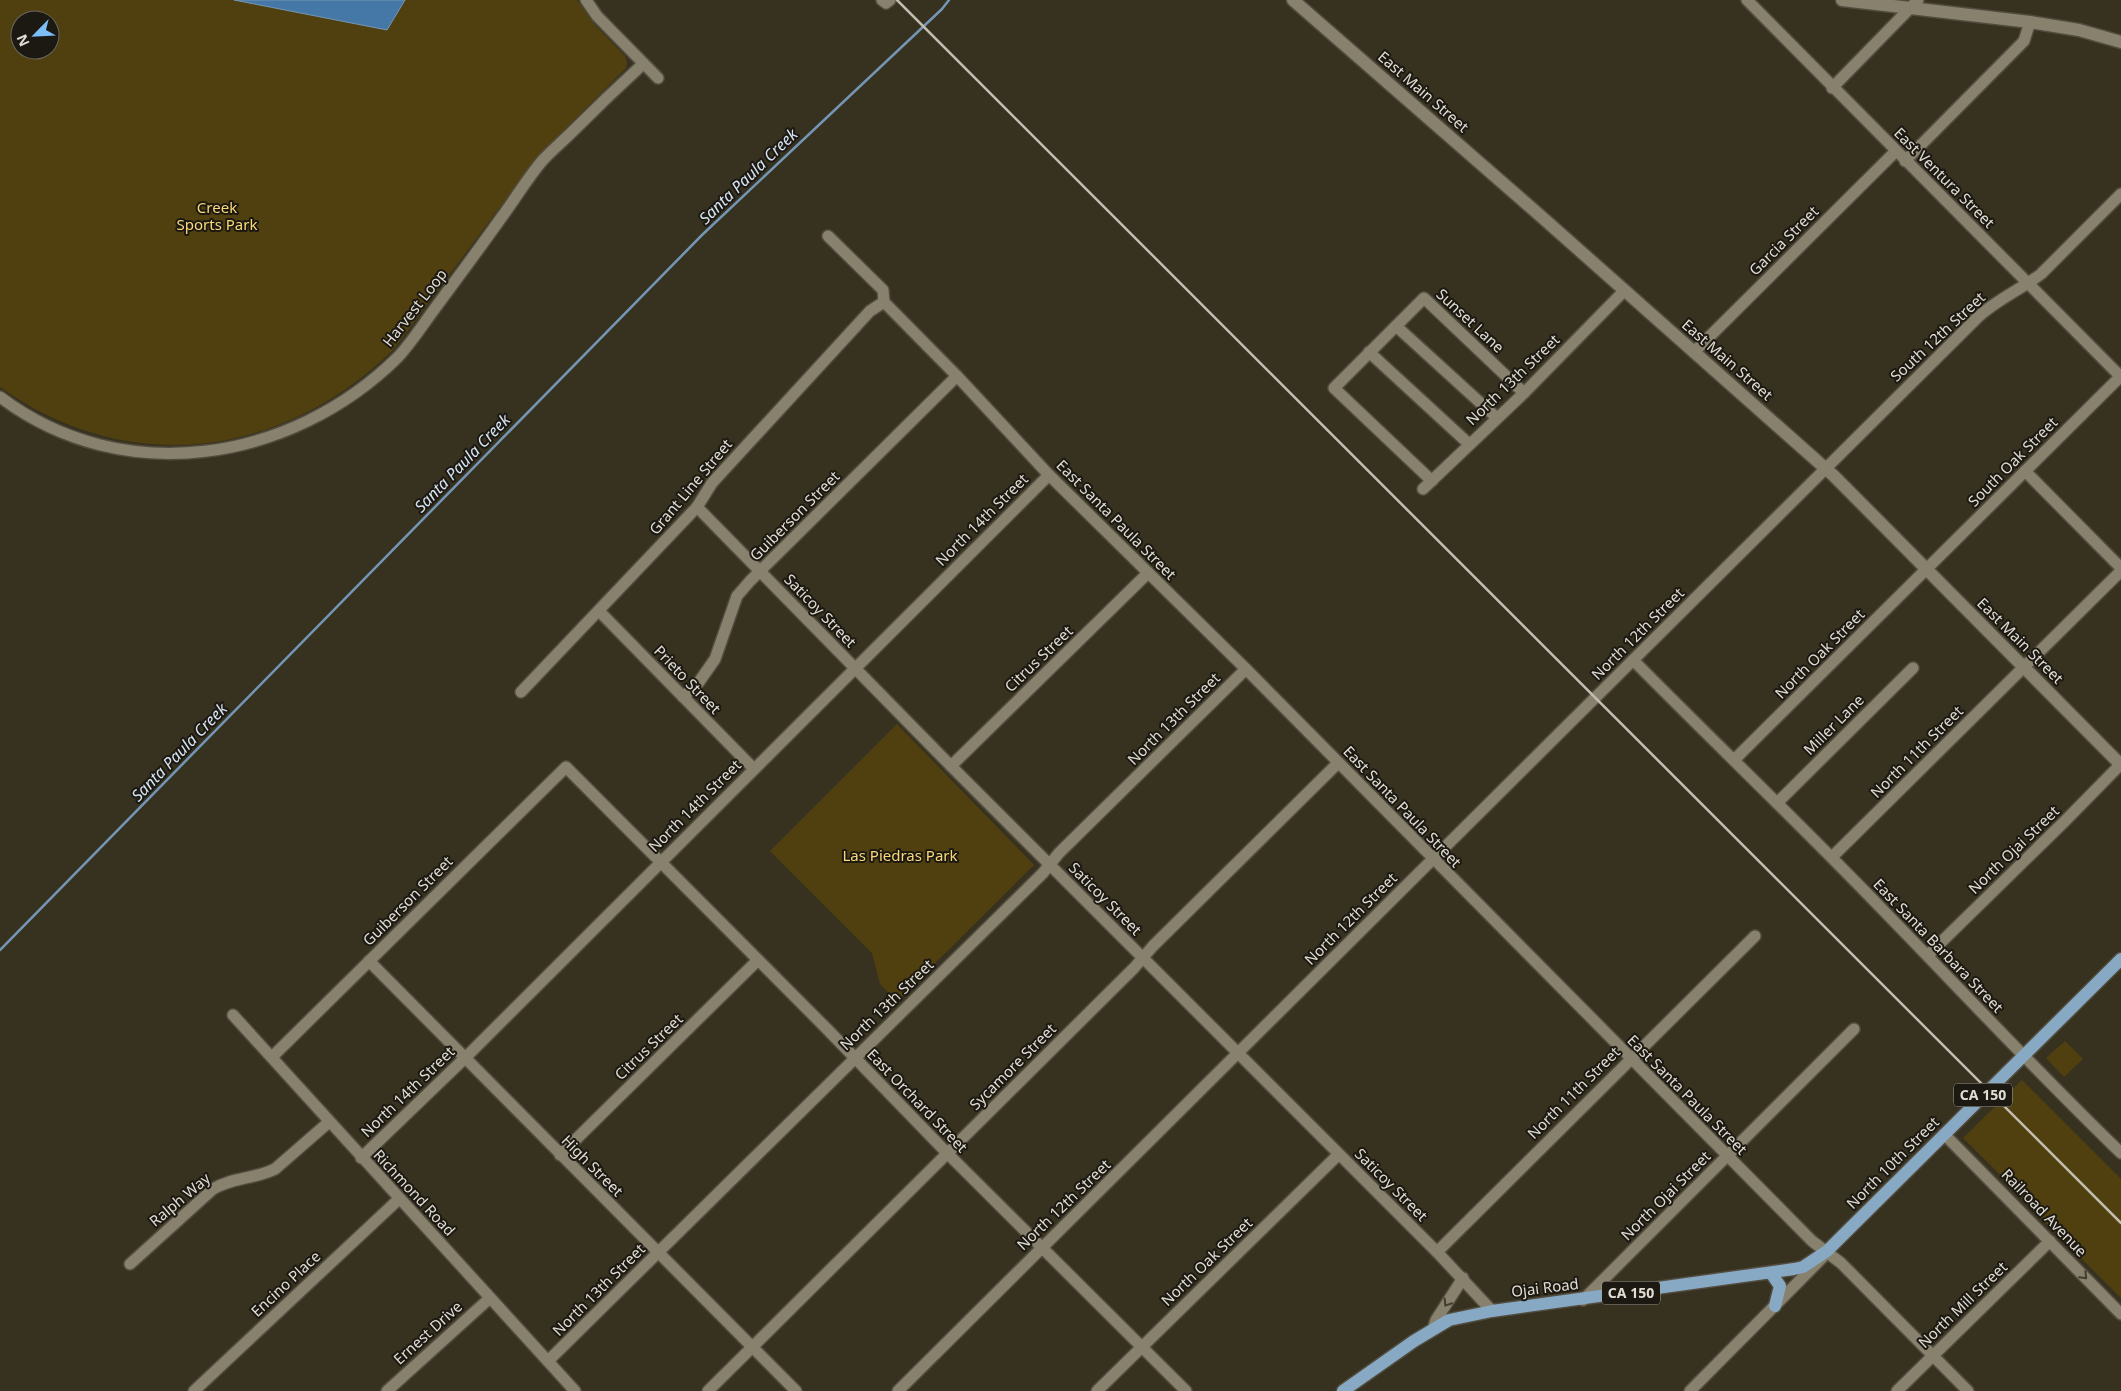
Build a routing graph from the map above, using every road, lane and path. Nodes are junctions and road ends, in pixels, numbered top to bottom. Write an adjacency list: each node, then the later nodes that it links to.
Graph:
1 (586, 0): 8 (street)
2 (1293, 0): 16 (street, East Main Street)
3 (1747, 0): 10 (street, East Ventura Street)
4 (1842, 0): 5 (street)
5 (1914, 4): 6 (street); 10 (street)
6 (2030, 22): 7 (street); 12 (street)
7 (2121, 42)
8 (643, 64): 9 (street); 24 (street, Harvest Loop)
9 (658, 78)
10 (1832, 88): 11 (street, East Ventura Street)
11 (1896, 151): 12 (street, East Ventura Street); 20 (street, Garcia Street)
12 (1905, 161): 15 (street, East Ventura Street)
13 (2121, 194): 15 (street, South 12th Street)
14 (828, 236): 17 (street, East Santa Paula Street)
15 (2028, 284): 22 (street, East Ventura Street); 27 (street, South 12th Street)
16 (1624, 291): 20 (street, East Main Street); 23 (street, North 13th Street)
17 (884, 302): 21 (street, East Santa Paula Street); 32 (street, Grant Line Street)
18 (1396, 326): 19 (street); 23 (street, Sunset Lane); 25 (street)
19 (1369, 352): 26 (street); 30 (street)
20 (1694, 352): 27 (street, East Main Street)
21 (957, 376): 29 (street, East Santa Paula Street); 35 (street, Guiberson Street)
22 (2121, 376): 28 (street, South Oak Street)
23 (1524, 393): 25 (street, North 13th Street)
24 (0, 397)
25 (1498, 418): 26 (street, North 13th Street)
26 (1469, 444): 30 (street, North 13th Street)
27 (1825, 469): 33 (street, East Main Street); 38 (street, North 12th Street)
28 (2025, 471): 33 (street, South Oak Street); 34 (street)
29 (1049, 475): 36 (street, East Santa Paula Street); 40 (street, North 14th Street)
30 (1432, 481): 31 (street, North 13th Street)
31 (1422, 489)
32 (697, 507): 35 (street, Saticoy Street); 37 (street, Grant Line Street)
33 (1926, 569): 39 (street, East Main Street); 45 (street, North Oak Street)
34 (2121, 570): 39 (street, North 11th Street)
35 (760, 571): 40 (street, Saticoy Street); 44 (street, Guiberson Street)
36 (1148, 573): 42 (street, East Santa Paula Street); 48 (street, Citrus Street)
37 (599, 611): 43 (street, Grant Line Street); 44 (street, Prieto Street)
38 (1633, 660): 45 (street, East Santa Barbara Street); 53 (street, North 12th Street)
39 (2024, 667): 47 (street, East Main Street); 52 (street, North 11th Street)
40 (854, 668): 48 (street, Saticoy Street); 50 (street, North 14th Street)
41 (1913, 668): 51 (street, Miller Lane)
42 (1246, 669): 46 (street, East Santa Paula Street); 55 (street, North 13th Street)
43 (520, 692)
44 (683, 697): 50 (street, Prieto Street)
45 (1734, 760): 51 (street, East Santa Barbara Street)
46 (1338, 763): 53 (street, East Santa Paula Street); 58 (street, Sycamore Street)
47 (2121, 764): 57 (street, North Ojai Street)
48 (951, 766): 55 (street, Saticoy Street)
49 (566, 767): 54 (street, East Orchard Street); 61 (street, Guiberson Street)
50 (754, 769): 54 (street, North 14th Street)
51 (1777, 803): 52 (street, East Santa Barbara Street)
52 (1832, 857): 57 (street, East Santa Barbara Street)
53 (1432, 860): 64 (street, North 12th Street); 69 (street, East Santa Paula Street)
54 (661, 862): 60 (street, East Orchard Street); 67 (street, North 14th Street)
55 (1050, 865): 58 (street, Saticoy Street); 68 (street, North 13th Street)
56 (1755, 936): 69 (street, North 11th Street)
57 (1928, 955): 65 (street, East Santa Barbara Street)
58 (1144, 958): 64 (street, Saticoy Street); 72 (street, Sycamore Street)
59 (2121, 959): 65 (main road, North 10th Street / CA 150)
60 (758, 960): 68 (street, East Orchard Street); 74 (street, Citrus Street)
61 (369, 961): 66 (street, Guiberson Street); 67 (street, High Street)
62 (233, 1014): 66 (street, Richmond Road)
63 (1854, 1029): 76 (street, North Ojai Street)
64 (1237, 1054): 75 (street, Saticoy Street); 80 (street, North 12th Street)
65 (2022, 1056): 71 (main road, North 10th Street / CA 150); 73 (street, East Santa Barbara Street)
66 (272, 1057): 70 (street, Richmond Road)
67 (465, 1058): 74 (street, High Street); 77 (street, North 14th Street)
68 (854, 1058): 72 (street, East Orchard Street); 83 (street, North 13th Street)
69 (1630, 1058): 76 (street, East Santa Paula Street); 82 (street, North 11th Street)
70 (329, 1122): 77 (street, Richmond Road); 84 (street, Ralph Way)
71 (1944, 1134): 79 (street, Railroad Avenue); 81 (main road, North 10th Street / CA 150)
72 (947, 1153): 80 (street, East Orchard Street); 93 (street, Sycamore Street)
73 (2121, 1153)
74 (560, 1155): 83 (street, High Street)
75 (1338, 1155): 82 (street, Saticoy Street); 94 (street, North Oak Street)
76 (1727, 1156): 81 (street, East Santa Paula Street); 88 (street, North Ojai Street)
77 (361, 1158): 78 (street, Richmond Road)
78 (400, 1199): 87 (street, Richmond Road); 97 (street, Encino Place)
79 (2050, 1241): 91 (street, Railroad Avenue, one-way to 91); 95 (street, North Mill Street)
80 (1042, 1248): 94 (street, East Orchard Street); 102 (street, North 12th Street)
81 (1827, 1251): 85 (main road, Ojai Road / CA 150); 89 (street, North 10th Street); 95 (street, East Santa Paula Street)
82 (1437, 1252): 86 (street, Saticoy Street)
83 (658, 1253): 93 (street, High Street); 96 (street, North 13th Street)
84 (130, 1264)
85 (1771, 1273): 88 (main road, Ojai Road / CA 150); 89 (main road)
86 (1463, 1278): 90 (street, Saticoy Street); 92 (street, one-way to 92)
87 (490, 1298): 96 (street, Richmond Road); 98 (street, Ernest Drive)
88 (1583, 1300): 90 (main road, Ojai Road / CA 150)
89 (1775, 1306): 106 (street, North 10th Street)
90 (1492, 1311): 92 (main road, Ojai Road / CA 150)
91 (2121, 1314)
92 (1433, 1329): 105 (main road, Ojai Road / CA 150)
93 (752, 1347): 100 (street, Sycamore Street); 101 (street, High Street)
94 (1142, 1347): 103 (street, North Oak Street); 104 (street, East Orchard Street)
95 (1932, 1356): 107 (street, North Mill Street); 108 (street, East Santa Paula Street)
96 (548, 1362): 99 (street, Richmond Road)
97 (194, 1391)
98 (387, 1391)
99 (575, 1391)
100 (708, 1391)
101 (796, 1391)
102 (898, 1391)
103 (1097, 1391)
104 (1186, 1391)
105 (1343, 1391)
106 (1690, 1391)
107 (1897, 1391)
108 (1968, 1391)

